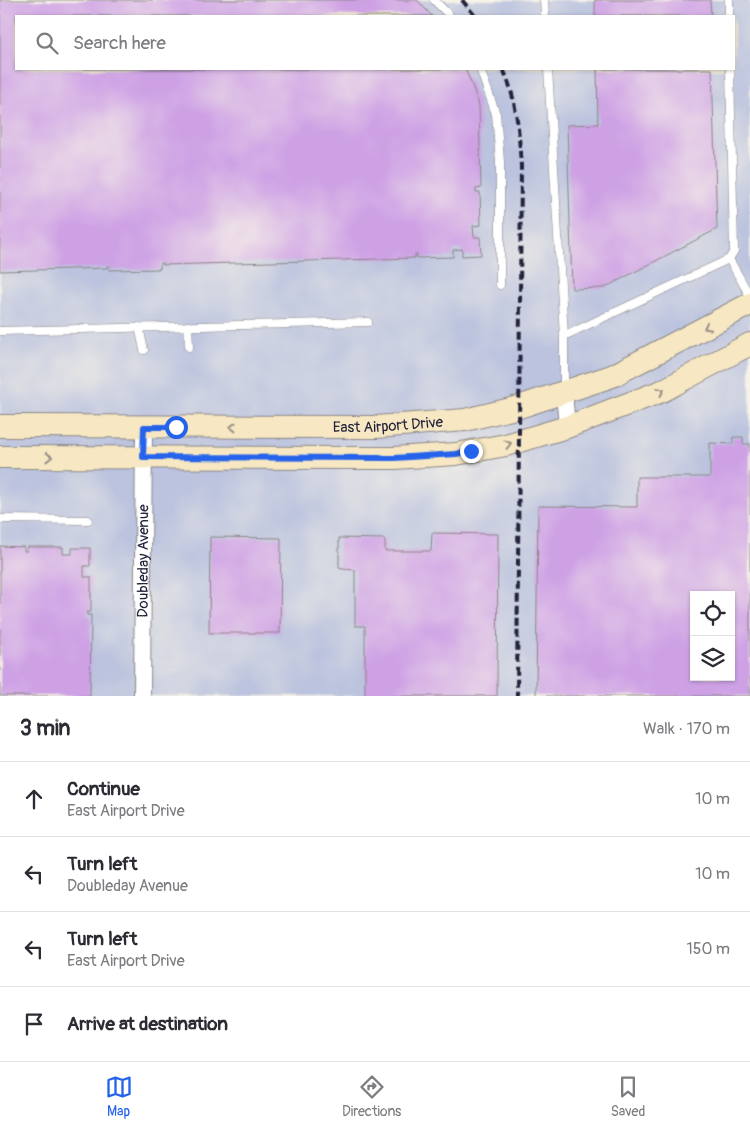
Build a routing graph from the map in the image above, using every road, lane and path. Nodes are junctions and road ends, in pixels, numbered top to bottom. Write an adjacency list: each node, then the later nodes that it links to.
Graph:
1 (434, 0): 4 (lane)
2 (544, 0): 5 (lane)
3 (729, 0): 6 (lane)
4 (449, 15)
5 (545, 15)
6 (729, 15)
7 (480, 70): 11 (lane)
8 (548, 70): 18 (lane)
9 (730, 70): 10 (lane)
10 (730, 259): 12 (lane); 18 (lane)
11 (500, 284)
12 (750, 296)
13 (750, 304): 22 (main road, East Airport Drive, one-way to 22)
14 (368, 322): 15 (lane)
15 (188, 326): 16 (lane); 20 (lane)
16 (139, 327): 17 (lane); 21 (lane)
17 (0, 331)
18 (564, 336): 22 (lane)
19 (750, 344): 25 (main road, East Airport Drive, one-way to 19)
20 (189, 347)
21 (144, 350)
22 (564, 392): 24 (main road, East Airport Drive, one-way to 24); 25 (street)
23 (0, 426): 24 (main road, East Airport Drive)
24 (144, 427): 27 (street, Doubleday Avenue)
25 (566, 427): 27 (main road, East Airport Drive, one-way to 25)
26 (0, 457): 27 (main road, East Airport Drive, one-way to 27)
27 (143, 457): 30 (street, Doubleday Avenue)
28 (0, 519): 29 (lane)
29 (88, 520)
30 (142, 696)

